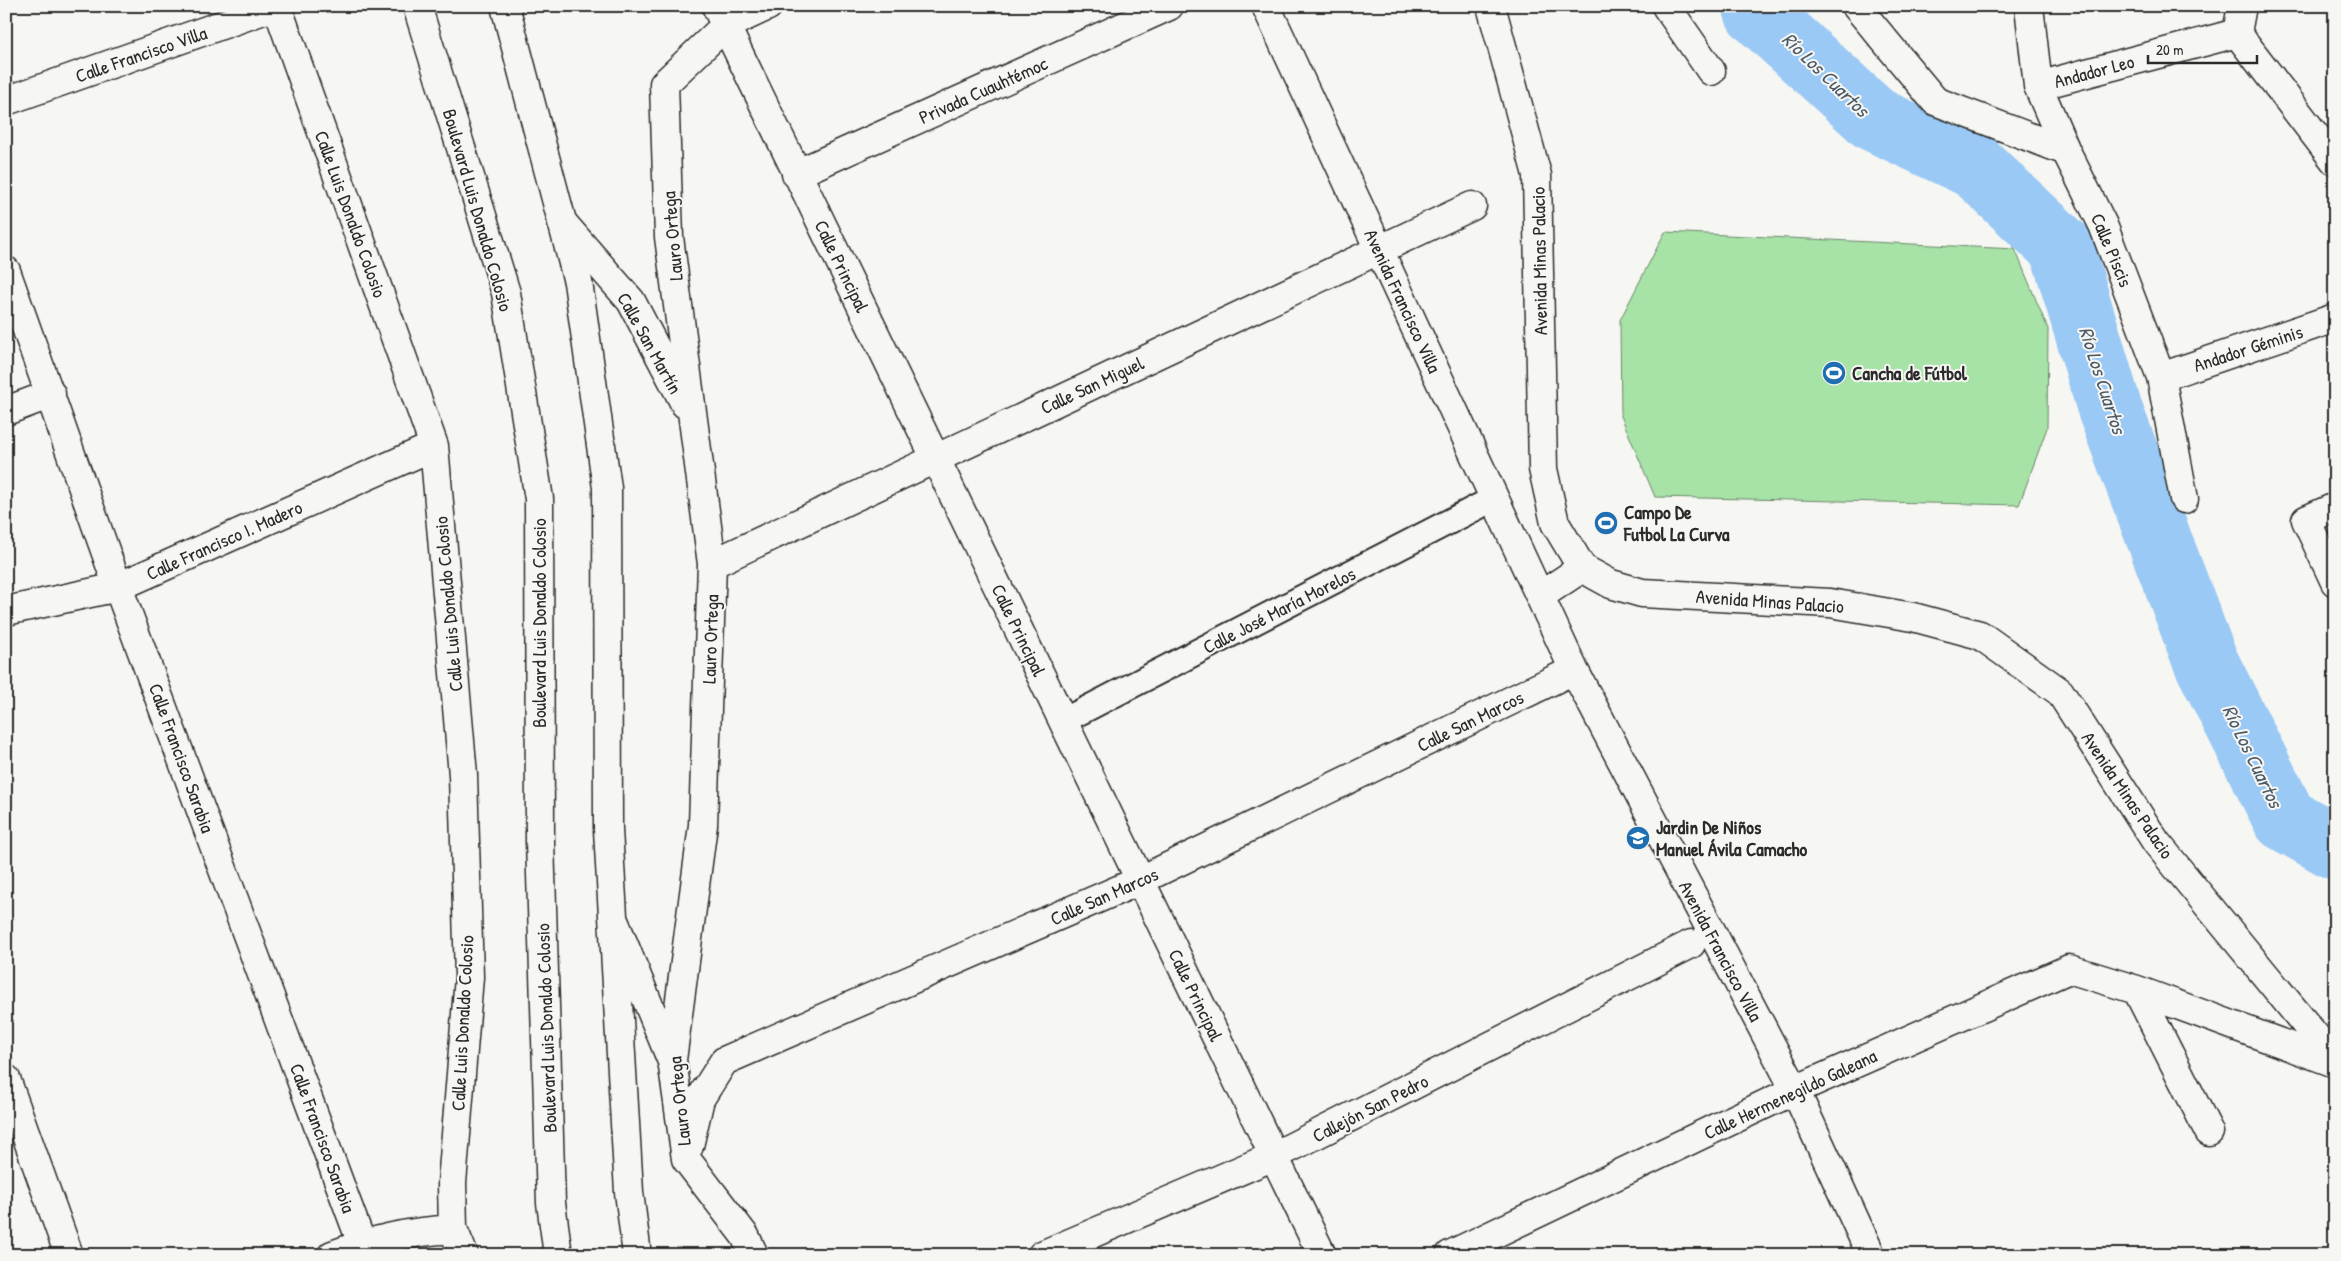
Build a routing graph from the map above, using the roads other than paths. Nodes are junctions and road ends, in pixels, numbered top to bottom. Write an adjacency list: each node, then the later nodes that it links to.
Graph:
1 (276, 6): 16 (main road, Calle Francisco Villa); 29 (main road, Calle Luis Donaldo Colosio)
2 (417, 6): 58 (main road, Boulevard Luis Donaldo Colosio)
3 (505, 6): 21 (main road)
4 (768, 6): 12 (main road)
5 (1169, 6): 19 (main road, Privada Cuauhtémoc)
6 (1266, 6): 22 (main road, Avenida Francisco Villa)
7 (1491, 6): 35 (main road, Avenida Minas Palacio)
8 (1666, 6): 14 (main road)
9 (1856, 6): 17 (main road)
10 (2029, 6): 15 (main road, Calle Piscis)
11 (2242, 6): 13 (main road)
12 (720, 16): 19 (main road, Calle Principal); 28 (main road, Lauro Ortega)
13 (2237, 33): 15 (main road, Andador Leo); 18 (main road)
14 (1711, 71)
15 (2038, 86): 17 (main road, Calle Piscis)
16 (6, 101)
17 (2066, 151): 25 (main road, Calle Piscis)
18 (2335, 161)
19 (796, 174): 30 (main road, Calle Principal)
20 (1472, 206): 22 (main road, Calle San Miguel)
21 (562, 222): 28 (main road, Calle San Martín); 43 (main road)
22 (1379, 250): 30 (main road, Calle San Miguel); 31 (main road, Avenida Francisco Villa)
23 (6, 271): 26 (main road, Calle Francisco Sarabia)
24 (2335, 318): 25 (main road, Andador Géminis)
25 (2161, 377): 32 (main road, Calle Piscis)
26 (50, 394): 27 (main road); 37 (main road, Calle Francisco Sarabia)
27 (6, 411)
28 (693, 421): 34 (main road, Lauro Ortega)
29 (434, 446): 37 (main road, Calle Francisco I. Madero); 53 (main road, Calle Luis Donaldo Colosio)
30 (936, 458): 34 (main road, Calle San Miguel); 41 (main road, Calle Principal)
31 (1496, 498): 38 (main road, Avenida Francisco Villa); 41 (street, Calle José María Morelos)
32 (2184, 499)
33 (2335, 507): 36 (main road)
34 (712, 564): 46 (main road, Lauro Ortega)
35 (1582, 568): 38 (main road); 47 (main road, Avenida Minas Palacio)
36 (2335, 582)
37 (118, 587): 39 (main road, Calle Francisco I. Madero); 54 (main road, Calle Francisco Sarabia)
38 (1540, 596): 40 (main road, Avenida Francisco Villa)
39 (6, 611)
40 (1574, 670): 42 (main road, Calle San Marcos); 49 (main road, Avenida Francisco Villa)
41 (1063, 721): 42 (main road, Calle Principal)
42 (1141, 880): 51 (main road, Calle Principal); 52 (main road, Calle San Marcos)
43 (613, 920): 46 (main road); 59 (main road)
44 (1691, 944): 51 (main road, Callejón San Pedro)
45 (2137, 990): 47 (main road, Calle Hermenegildo Galeana); 49 (main road, Calle Hermenegildo Galeana); 50 (main road)
46 (672, 1060): 52 (main road, Lauro Ortega)
47 (2335, 1061)
48 (6, 1079): 55 (main road)
49 (1795, 1090): 63 (main road, Calle Hermenegildo Galeana); 64 (main road, Avenida Francisco Villa)
50 (2210, 1132)
51 (1274, 1156): 61 (main road, Callejón San Pedro); 62 (main road, Calle Principal)
52 (686, 1159): 60 (main road, Lauro Ortega)
53 (453, 1229): 54 (main road); 57 (main road)
54 (362, 1244): 56 (main road)
55 (69, 1255)
56 (332, 1255)
57 (464, 1255)
58 (558, 1255)
59 (637, 1255)
60 (754, 1255)
61 (1042, 1255)
62 (1322, 1255)
63 (1450, 1255)
64 (1870, 1255)

